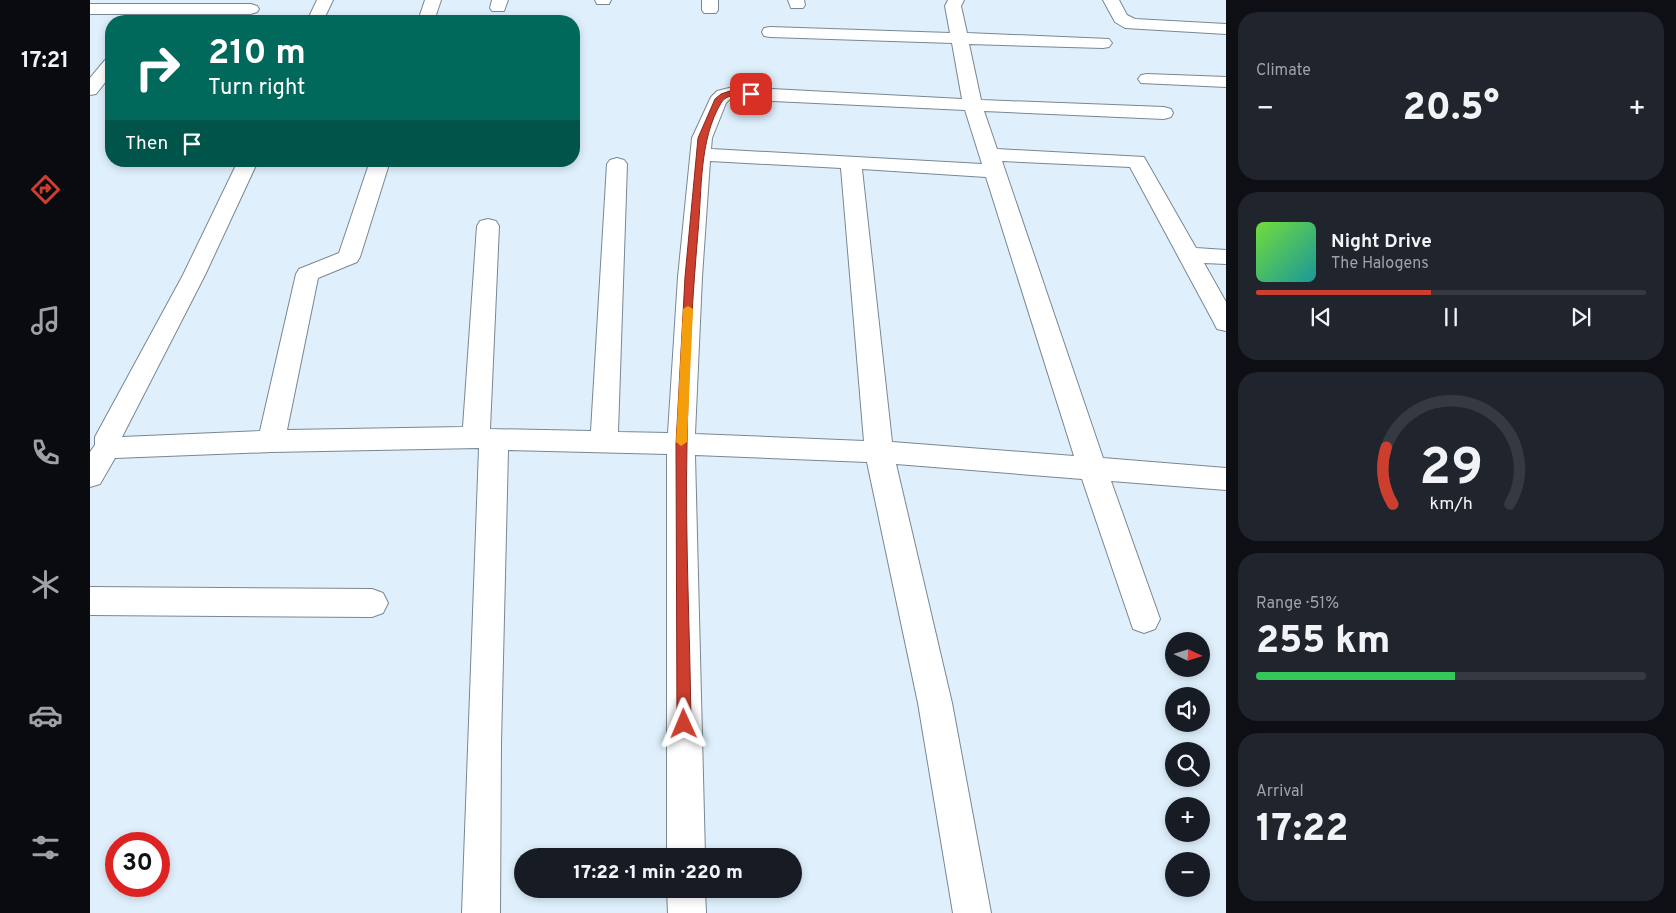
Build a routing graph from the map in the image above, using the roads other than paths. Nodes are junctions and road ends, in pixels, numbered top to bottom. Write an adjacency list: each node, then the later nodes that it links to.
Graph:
1 (326, 0): 9 (street)
2 (433, 0): 10 (street)
3 (956, 0): 13 (street)
4 (1111, 0): 11 (street)
5 (157, 8): 6 (street); 7 (street); 8 (street)
6 (90, 9)
7 (251, 9)
8 (151, 15)
9 (318, 15)
10 (428, 15)
11 (1226, 29)
12 (770, 32): 13 (street)
13 (959, 38): 14 (street); 19 (street)
14 (1103, 44)
15 (105, 71): 18 (street)
16 (1147, 79): 17 (street)
17 (1226, 82)
18 (90, 90)
19 (973, 105): 20 (street); 21 (street); 23 (street)
20 (1164, 112)
21 (701, 154): 22 (street); 34 (street)
22 (853, 162): 23 (street); 35 (street)
23 (992, 163): 28 (street); 37 (street)
24 (617, 164): 33 (street)
25 (245, 167): 36 (street)
26 (378, 167): 32 (street)
27 (488, 226): 31 (street)
28 (1189, 255): 29 (street); 30 (street)
29 (1226, 257)
30 (1226, 323)
31 (482, 438): 32 (street); 33 (street); 44 (street)
32 (271, 441): 36 (street)
33 (604, 441): 34 (street)
34 (681, 444): 35 (street); 42 (street)
35 (879, 452): 37 (street); 46 (street)
36 (98, 457)
37 (1092, 468): 38 (street); 41 (street)
38 (1226, 479)
39 (90, 600): 40 (street)
40 (372, 603)
41 (1144, 619)
42 (686, 848)
43 (686, 898): 45 (street)
44 (481, 913)
45 (687, 913)
46 (972, 913)

